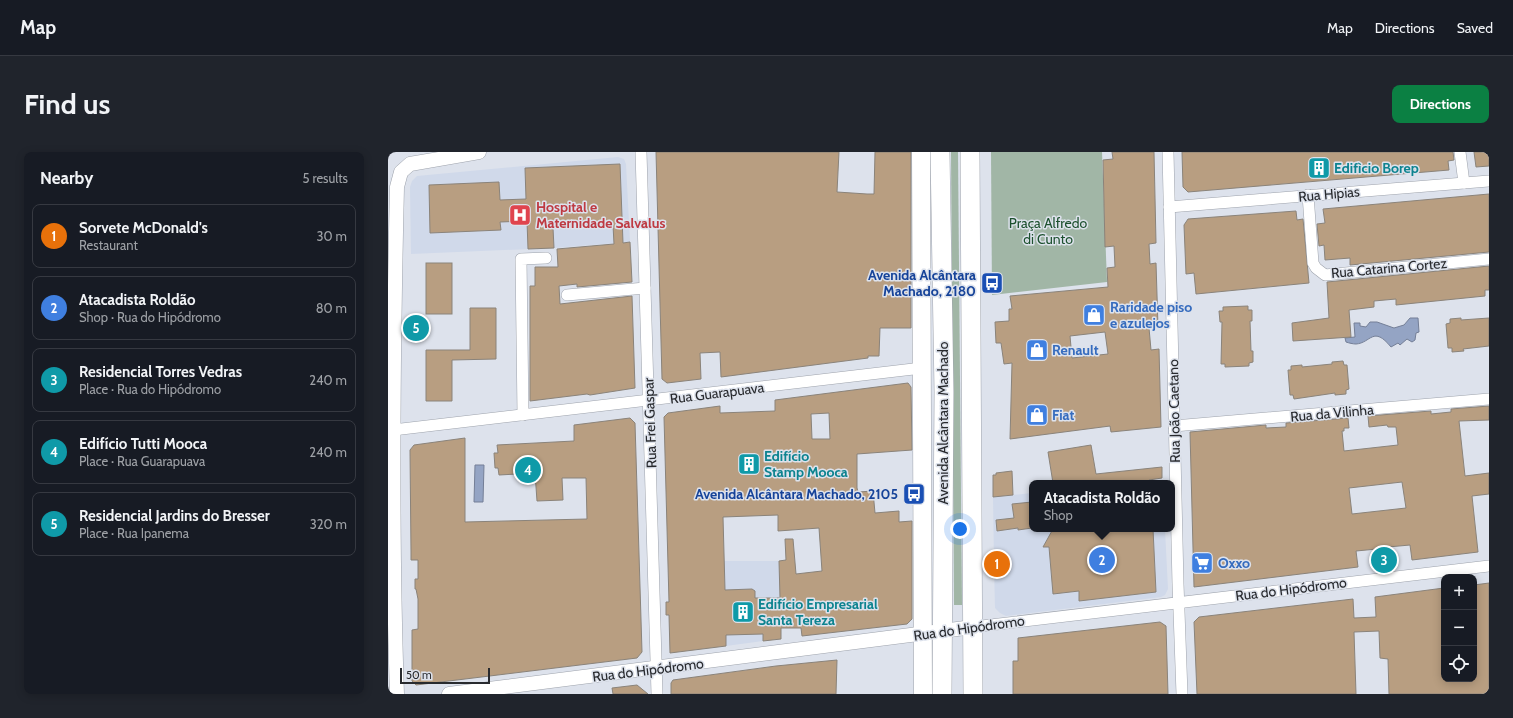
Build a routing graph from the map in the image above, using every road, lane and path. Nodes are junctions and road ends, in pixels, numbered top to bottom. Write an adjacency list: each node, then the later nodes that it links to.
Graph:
1 (479, 152): 21 (street)
2 (641, 152): 14 (street, Rua Frei Gaspar)
3 (921, 152): 16 (main road, Avenida Alcântara Machado)
4 (940, 152): 25 (highway, Avenida Alcântara Machado)
5 (970, 152): 24 (highway, Avenida Alcântara Machado)
6 (1168, 152): 11 (street, Rua João Caetano)
7 (1460, 152): 9 (street)
8 (1489, 181): 9 (street, Rua Hipias)
9 (1464, 183): 10 (street, Rua Hipias)
10 (1308, 195): 11 (street, Rua Hipias); 13 (street, Rua Catarina Cortez)
11 (1169, 207): 20 (street, Rua João Caetano)
12 (546, 258): 19 (street)
13 (1489, 259)
14 (645, 288): 15 (street); 18 (street, Rua Frei Gaspar)
15 (567, 295)
16 (922, 368): 18 (street, Rua Guarapuava); 26 (main road, Avenida Alcântara Machado)
17 (1489, 399): 20 (street, Rua da Vilinha)
18 (649, 401): 19 (street, Rua Guarapuava); 27 (street, Rua Frei Gaspar)
19 (523, 415): 21 (street, Rua Guarapuava)
20 (1174, 426): 23 (street, Rua João Caetano)
21 (393, 430): 28 (street)
22 (1489, 566): 23 (street, Rua do Hipódromo)
23 (1178, 603): 24 (street, Rua do Hipódromo); 34 (street, Rua João Caetano)
24 (973, 627): 25 (street, Rua do Hipódromo); 33 (highway, Avenida Alcântara Machado)
25 (943, 632): 26 (street, Rua do Hipódromo); 32 (highway, Avenida Alcântara Machado)
26 (924, 634): 27 (street, Rua do Hipódromo); 31 (main road, Avenida Alcântara Machado)
27 (657, 669): 29 (street, Rua do Hipódromo); 30 (street, Rua Frei Gaspar)
28 (397, 694)
29 (450, 694)
30 (657, 694)
31 (923, 694)
32 (942, 694)
33 (974, 694)
34 (1182, 694)

